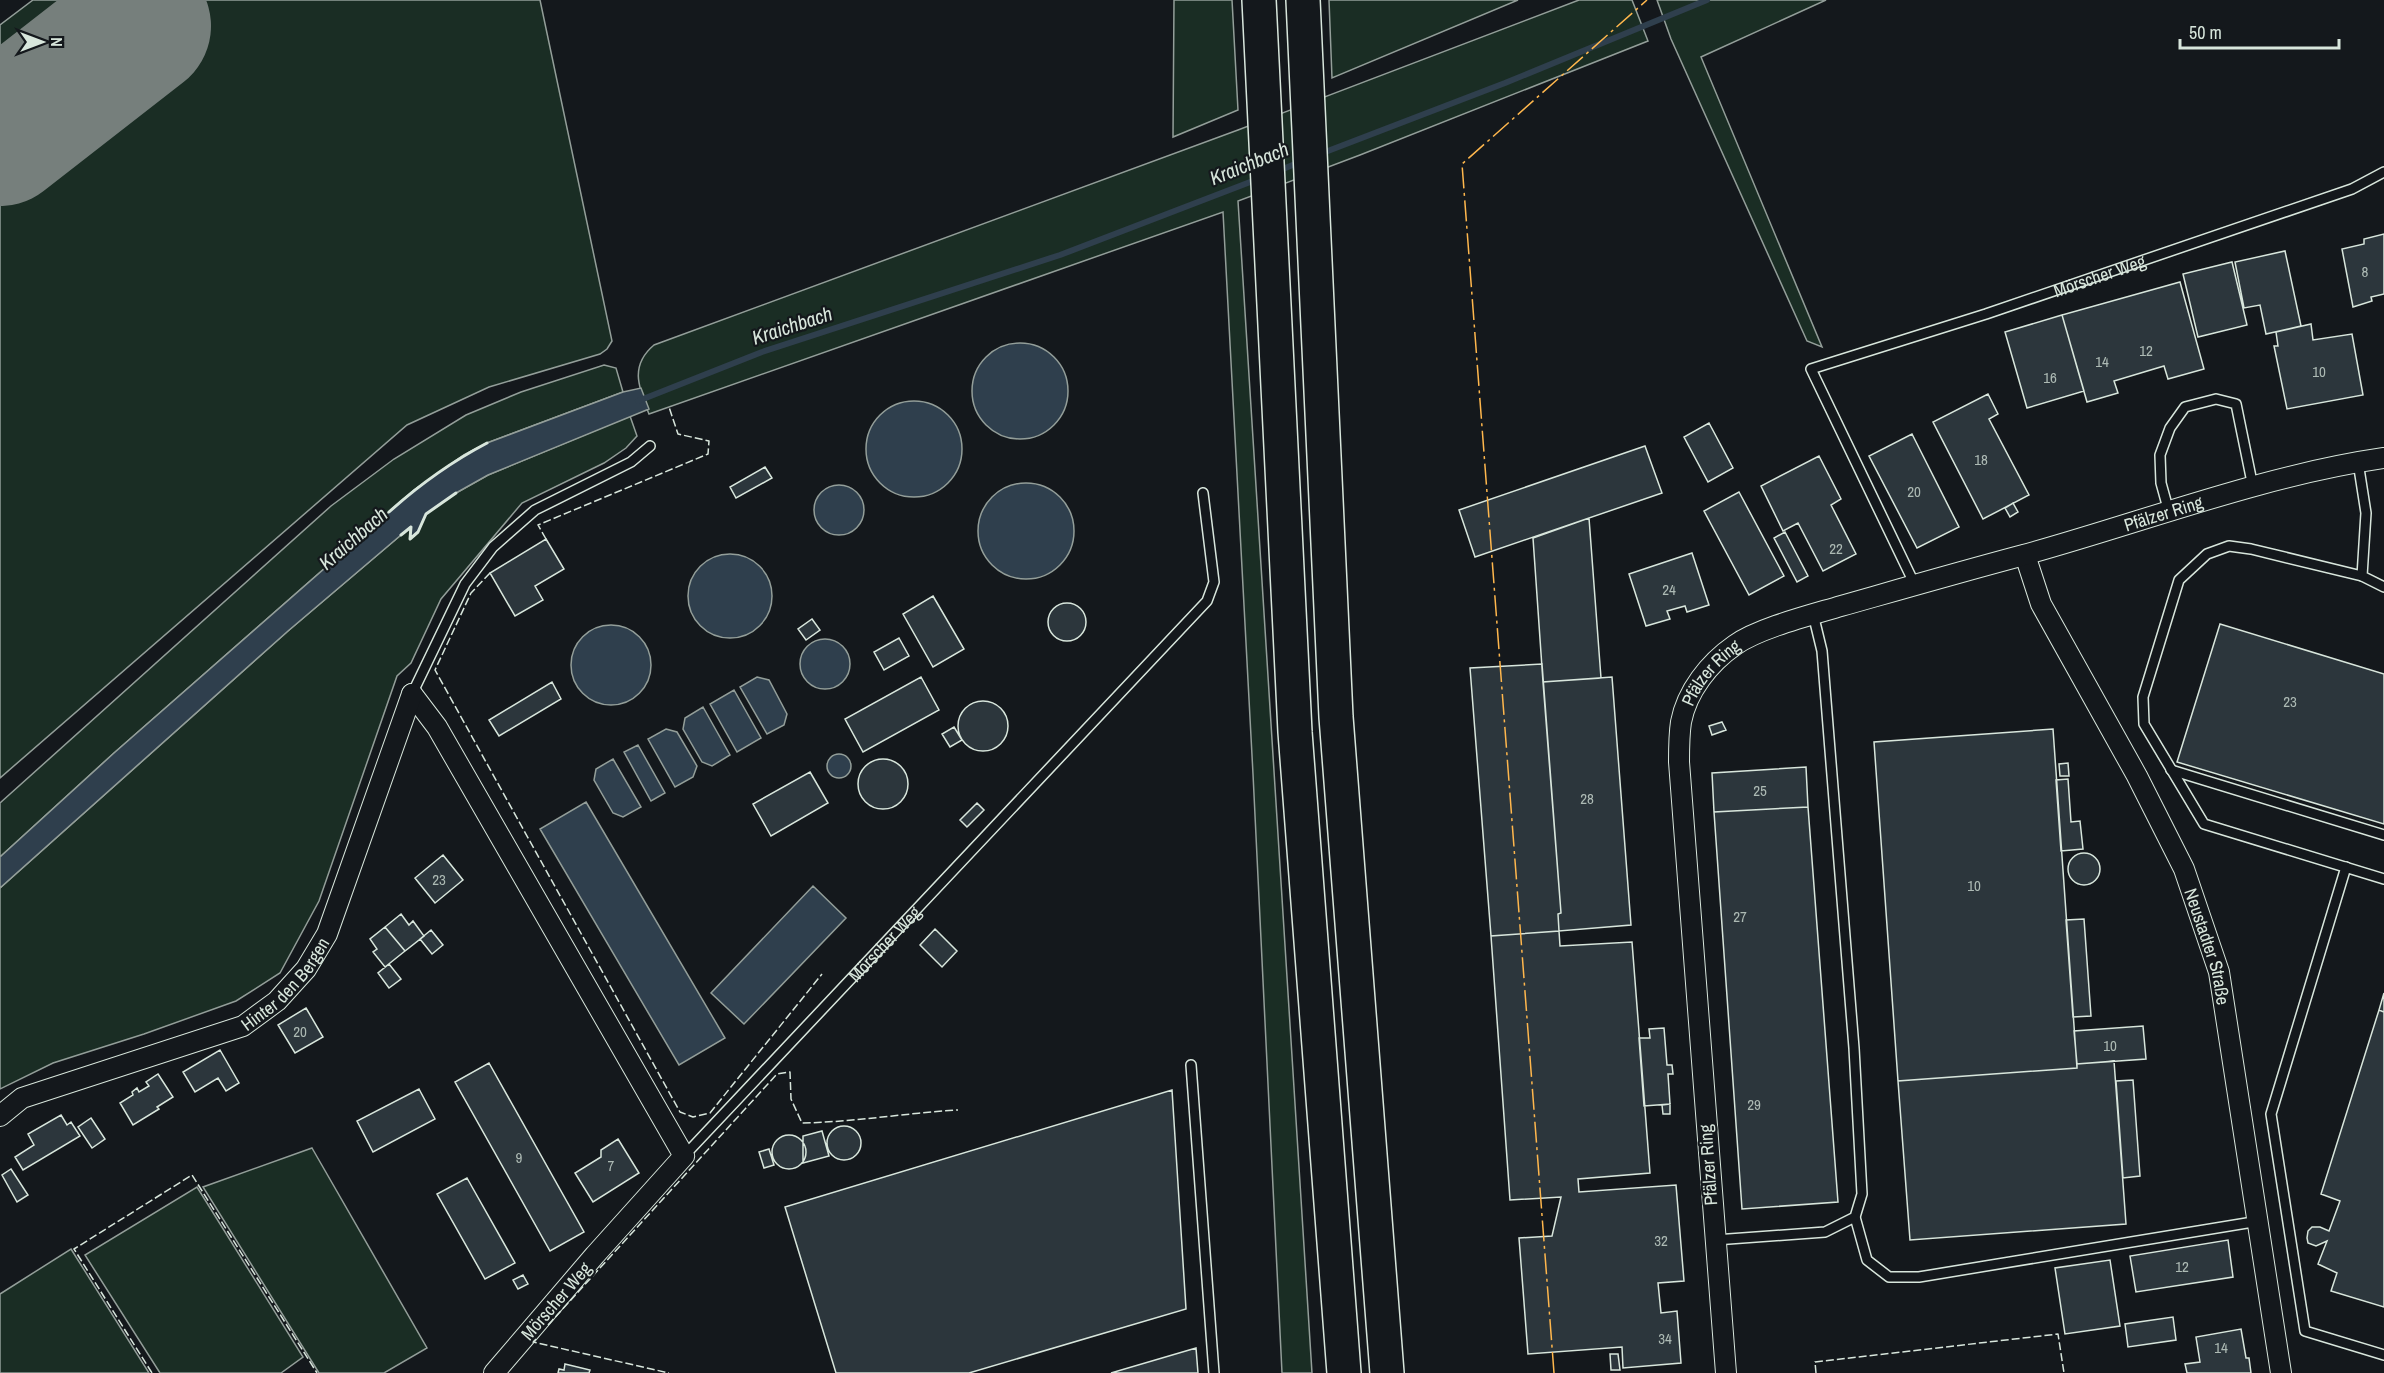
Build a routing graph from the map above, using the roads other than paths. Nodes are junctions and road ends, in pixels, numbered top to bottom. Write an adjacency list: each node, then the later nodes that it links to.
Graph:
1 (1259, 0): 29 (highway)
2 (1303, 0): 30 (highway)
3 (2384, 172): 12 (lane, Mörscher Weg)
4 (650, 446): 15 (lane)
5 (2384, 458): 6 (street, Pfälzer Ring)
6 (2358, 462): 7 (street, Pfälzer Ring); 11 (lane)
7 (2253, 487): 9 (street, Pfälzer Ring); 9 (lane)
8 (1203, 494): 22 (lane, Mörscher Weg)
9 (2169, 512): 10 (street, Pfälzer Ring)
10 (2025, 555): 12 (street, Pfälzer Ring); 24 (street, Neustadter Straße)
11 (2362, 576): 13 (lane); 16 (lane)
12 (1915, 585): 14 (street, Pfälzer Ring)
13 (2384, 587)
14 (1813, 614): 23 (lane); 25 (street, Pfälzer Ring)
15 (412, 694): 21 (street, Hinter den Bergen); 22 (street)
16 (2171, 770): 17 (lane); 18 (lane)
17 (2384, 835)
18 (2346, 867): 19 (lane); 26 (lane)
19 (2384, 879)
20 (1191, 1065): 28 (lane)
21 (0, 1116)
22 (684, 1156): 27 (street, Mörscher Weg)
23 (1855, 1217): 24 (lane); 25 (lane)
24 (2259, 1221): 32 (street, Neustadter Straße)
25 (1714, 1240): 31 (street, Pfälzer Ring)
26 (2384, 1355)
27 (494, 1373)
28 (1214, 1373)
29 (1344, 1373)
30 (1386, 1373)
31 (1726, 1373)
32 (2281, 1373)

